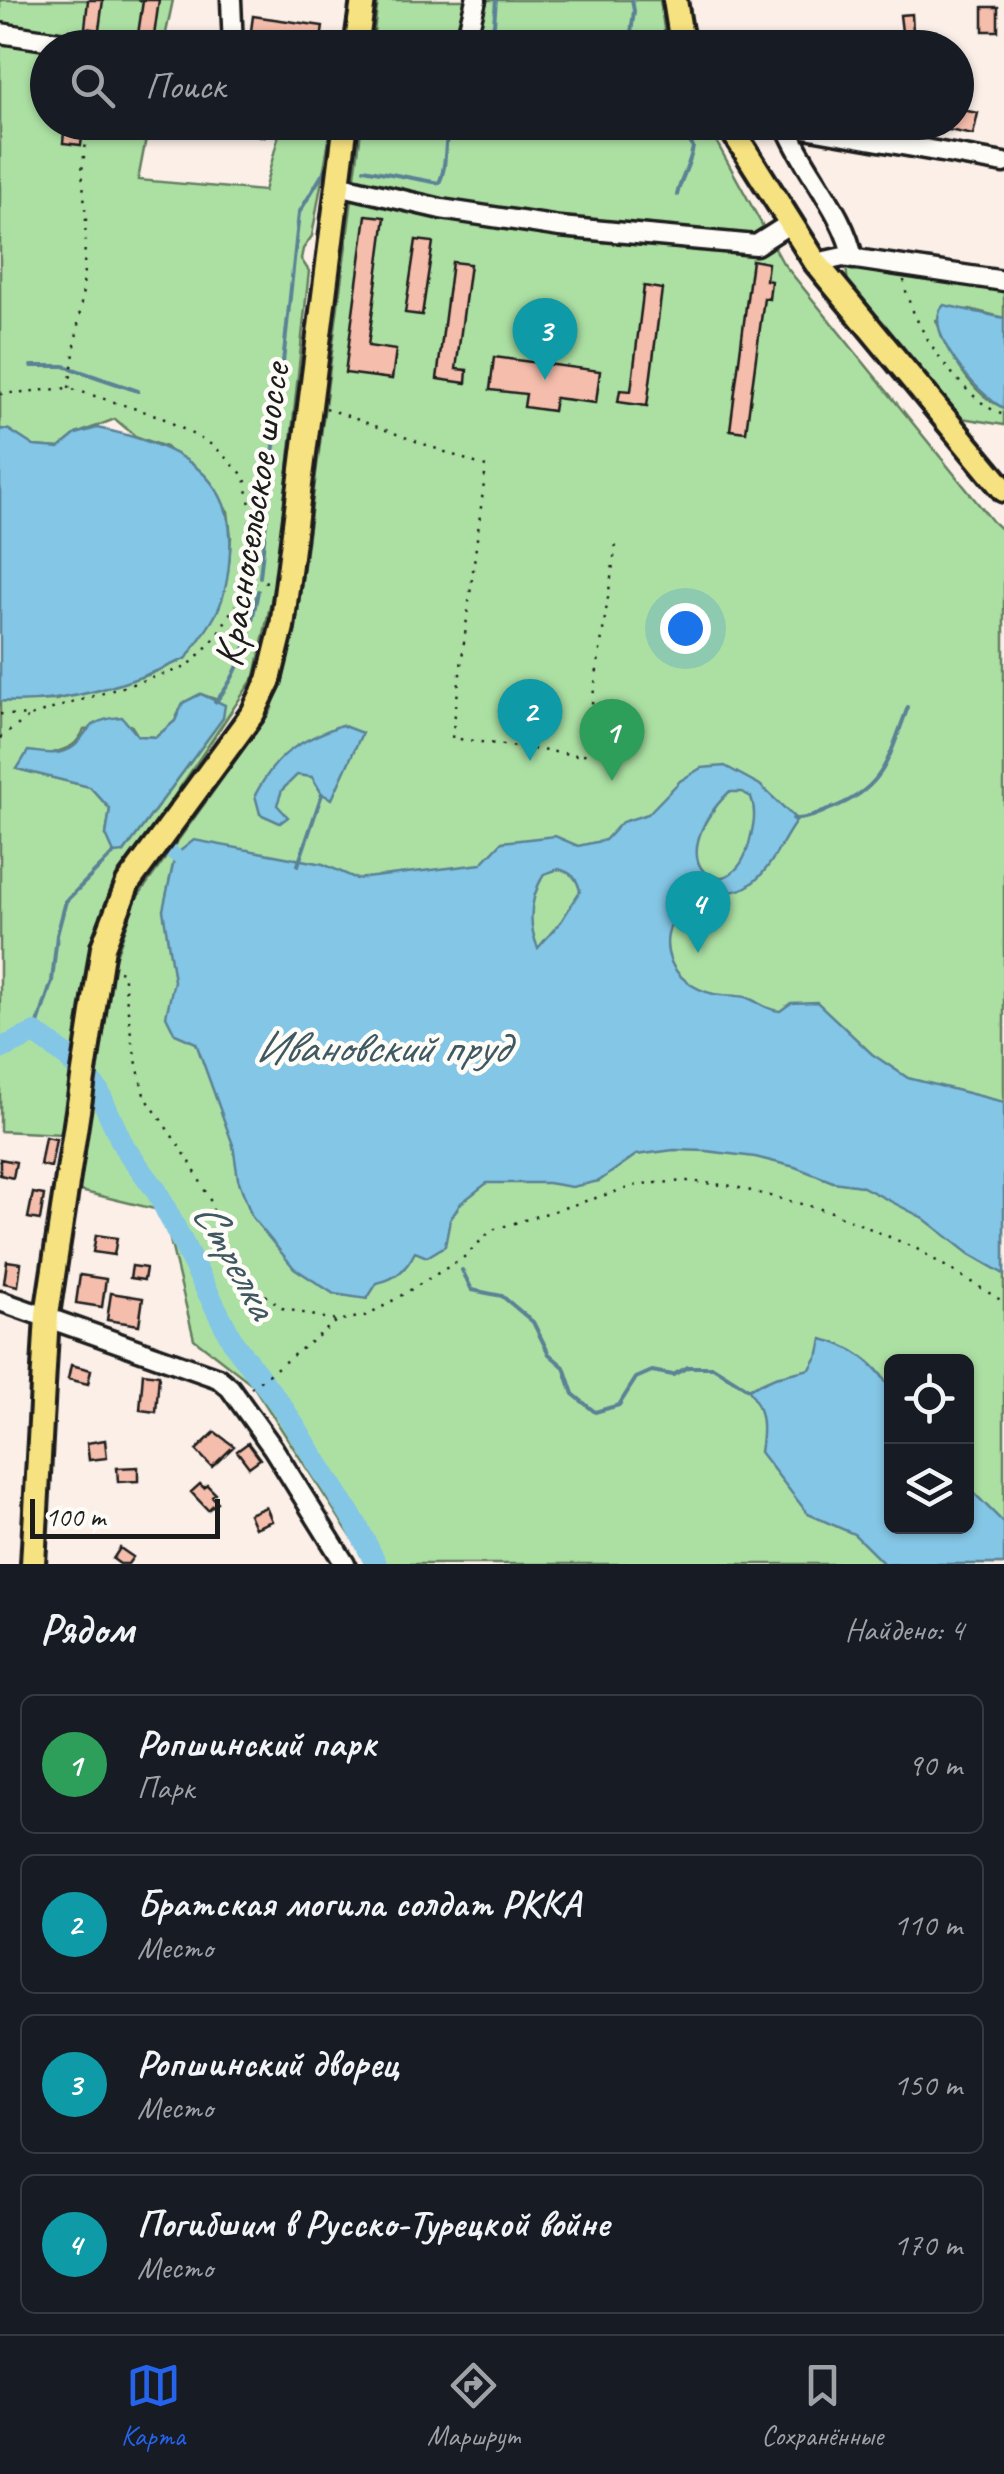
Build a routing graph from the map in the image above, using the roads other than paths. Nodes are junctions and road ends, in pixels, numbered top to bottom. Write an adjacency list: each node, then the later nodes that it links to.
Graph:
1 (231, 0): 5 (street)
2 (363, 0): 6 (main road)
3 (476, 0): 7 (street)
4 (675, 0): 8 (main road)
5 (232, 30)
6 (359, 30)
7 (468, 30)
8 (680, 30)
9 (0, 33): 10 (street)
10 (30, 38)
11 (344, 140): 16 (main road, Красносельское шоссе)
12 (738, 140): 17 (main road)
13 (788, 140): 18 (street)
14 (871, 140): 15 (street)
15 (1004, 163)
16 (338, 185): 17 (street); 23 (main road, Красносельское шоссе)
17 (789, 224): 19 (main road)
18 (853, 258): 19 (street); 20 (street)
19 (816, 264): 21 (main road)
20 (1004, 281)
21 (1004, 490)
22 (0, 1301): 23 (street)
23 (47, 1316): 24 (main road, Красносельское шоссе); 25 (street)
24 (33, 1564)
25 (345, 1564)

